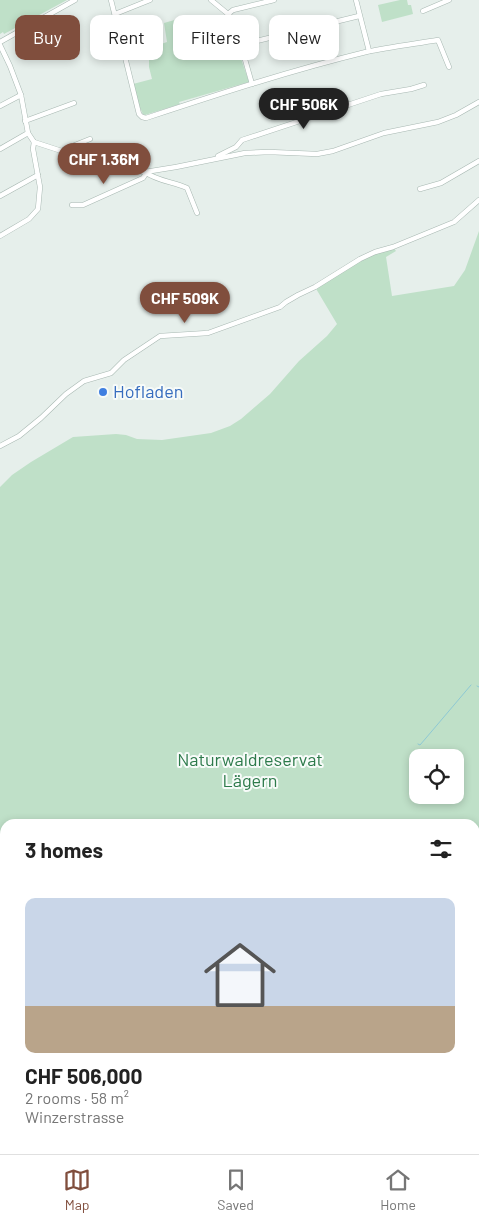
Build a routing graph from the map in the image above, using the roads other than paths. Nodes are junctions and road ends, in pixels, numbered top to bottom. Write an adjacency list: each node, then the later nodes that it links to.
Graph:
1 (75, 0): 13 (street)
2 (111, 0): 9 (street)
3 (150, 0): 9 (street)
4 (211, 0): 10 (street)
5 (274, 0): 10 (street)
6 (356, 0): 11 (street)
7 (449, 0): 8 (street)
8 (423, 12)
9 (114, 14): 17 (street)
10 (228, 14)
11 (359, 16): 12 (street); 14 (street)
12 (259, 40)
13 (0, 43): 19 (street)
14 (369, 51): 16 (street); 17 (street)
15 (245, 60): 17 (street)
16 (449, 67)
17 (252, 84)
18 (424, 85): 29 (street)
19 (20, 95): 22 (street); 23 (street)
20 (479, 102): 29 (street)
21 (74, 103): 23 (street)
22 (0, 106)
23 (26, 121): 24 (street)
24 (28, 133): 26 (street); 27 (street)
25 (90, 139): 28 (street)
26 (34, 142): 28 (street); 32 (street)
27 (0, 149)
28 (63, 152): 31 (street)
29 (218, 158): 31 (street)
30 (479, 161): 33 (street)
31 (146, 172): 36 (street); 37 (street)
32 (38, 175): 34 (street); 38 (street)
33 (420, 189)
34 (0, 196)
35 (479, 200): 39 (street)
36 (72, 205)
37 (196, 213)
38 (0, 236)
39 (0, 446)

